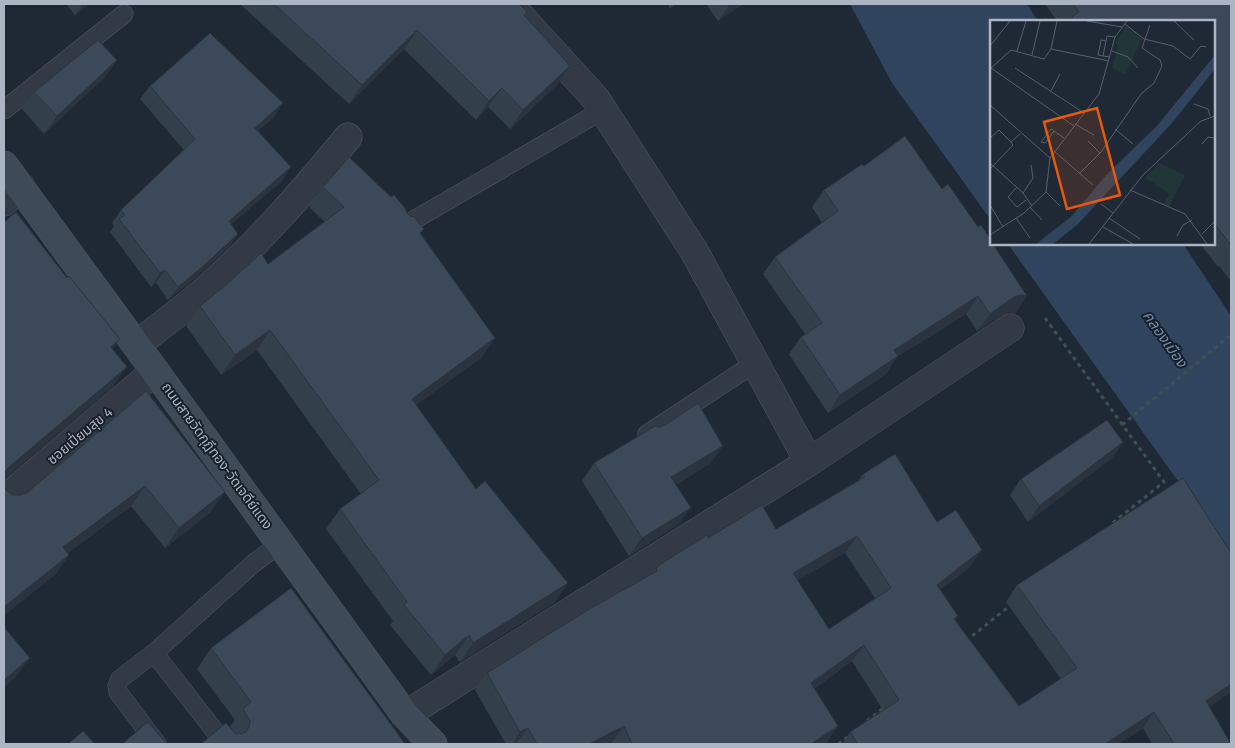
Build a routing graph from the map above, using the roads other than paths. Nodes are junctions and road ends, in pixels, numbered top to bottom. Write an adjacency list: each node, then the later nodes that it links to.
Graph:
1 (510, 4): 4 (street)
2 (124, 14): 3 (lane)
3 (4, 110)
4 (603, 110): 8 (lane); 11 (street)
5 (348, 137): 10 (street)
6 (4, 165): 7 (main road, ถนนสายวัดกุฎีทอง-วัดเจดีย์แดง)
7 (12, 195): 10 (main road, ถนนสายวัดกุฎีทอง-วัดเจดีย์แดง)
8 (402, 227)
9 (1010, 328): 14 (street)
10 (136, 345): 12 (main road, ถนนสายวัดกุฎีทอง-วัดเจดีย์แดง)
11 (755, 363): 13 (lane); 14 (street)
12 (156, 371): 15 (street, ซอยเปี่ยมสุข 4); 16 (main road, ถนนสายวัดกุฎีทอง-วัดเจดีย์แดง)
13 (647, 434)
14 (809, 462): 18 (street)
15 (4, 500)
16 (281, 543): 17 (lane); 18 (main road, ถนนสายวัดกุฎีทอง-วัดเจดีย์แดง)
17 (154, 653): 19 (lane); 20 (lane)
18 (405, 715): 21 (main road, ถนนสายวัดกุฎีทอง-วัดเจดีย์แดง)
19 (157, 744)
20 (225, 744)
21 (433, 744)

